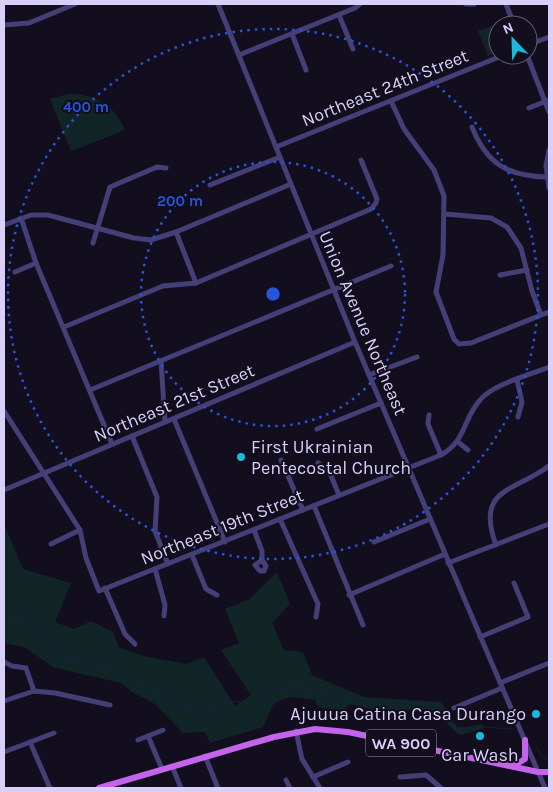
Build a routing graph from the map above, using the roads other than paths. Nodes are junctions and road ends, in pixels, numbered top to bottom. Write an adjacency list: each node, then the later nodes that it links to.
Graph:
1 (75, 4): 7 (street)
2 (218, 4): 10 (street, Union Avenue Northeast)
3 (360, 4): 6 (street)
4 (466, 4): 5 (street)
5 (474, 4)
6 (339, 15): 8 (street); 9 (street)
7 (4, 25)
8 (292, 34): 10 (street); 13 (street)
9 (353, 49)
10 (239, 55): 19 (street, Union Avenue Northeast)
11 (488, 62): 14 (street, Northeast 24th Street)
12 (531, 65): 15 (street)
13 (306, 70)
14 (391, 101): 19 (street, Northeast 24th Street); 28 (street)
15 (547, 101): 16 (street); 17 (street)
16 (529, 108)
17 (549, 112)
18 (472, 128): 24 (street)
19 (276, 148): 21 (street, Union Avenue Northeast)
20 (549, 150): 24 (street)
21 (280, 157): 25 (street, Union Avenue Northeast); 26 (street)
22 (361, 160): 33 (street)
23 (166, 168): 31 (street)
24 (547, 177): 27 (street)
25 (291, 184): 32 (street); 33 (street, Union Avenue Northeast)
26 (210, 185)
27 (549, 188)
28 (445, 214): 37 (street); 43 (street)
29 (21, 218): 30 (street); 31 (street); 35 (street)
30 (4, 225)
31 (97, 227): 32 (street); 34 (street)
32 (176, 232): 40 (street)
33 (311, 234): 40 (street); 41 (street, Union Avenue Northeast)
34 (93, 243)
35 (36, 263): 38 (street); 44 (street)
36 (391, 266): 41 (street)
37 (527, 270): 39 (street); 43 (street)
38 (15, 272)
39 (500, 275)
40 (196, 283): 44 (street)
41 (334, 290): 45 (street, Union Avenue Northeast); 47 (street)
42 (549, 312): 43 (street)
43 (541, 315)
44 (64, 327): 51 (street)
45 (355, 342): 49 (street, Union Avenue Northeast); 56 (street, Northeast 21st Street)
46 (417, 357): 49 (street)
47 (161, 361): 51 (street); 57 (street)
48 (549, 367): 50 (street, Northeast 19th Street)
49 (369, 375): 52 (street, Union Avenue Northeast)
50 (518, 380): 55 (street); 60 (street, Northeast 19th Street)
51 (90, 390): 61 (street)
52 (381, 403): 58 (street); 67 (street, Union Avenue Northeast)
53 (4, 411): 68 (street)
54 (429, 415): 63 (street)
55 (518, 417)
56 (174, 419): 57 (street, Northeast 21st Street); 78 (street)
57 (164, 422): 59 (street, Northeast 21st Street)
58 (317, 429)
59 (132, 436): 61 (street, Northeast 21st Street); 86 (street)
60 (458, 442): 62 (street); 63 (street, Northeast 19th Street)
61 (112, 444): 68 (street, Northeast 21st Street)
62 (468, 450)
63 (441, 455): 67 (street, Northeast 19th Street)
64 (281, 460): 72 (street)
65 (318, 463): 70 (street)
66 (549, 466): 81 (street)
67 (408, 467): 70 (street, Northeast 19th Street); 74 (street, Union Avenue Northeast)
68 (45, 472): 69 (street, Northeast 21st Street); 76 (street)
69 (4, 490)
70 (339, 495): 71 (street, Northeast 19th Street)
71 (314, 506): 72 (street, Northeast 19th Street); 91 (street)
72 (303, 510): 73 (street, Northeast 19th Street)
73 (280, 519): 77 (street, Northeast 19th Street); 93 (street)
74 (430, 519): 79 (street); 82 (street, Union Avenue Northeast)
75 (549, 524): 81 (street)
76 (80, 530): 80 (street); 89 (street)
77 (254, 530): 78 (street, Northeast 19th Street); 84 (street)
78 (225, 542): 83 (street, Northeast 19th Street)
79 (374, 542)
80 (51, 544)
81 (496, 545): 85 (street)
82 (444, 554): 85 (street, Union Avenue Northeast); 91 (street)
83 (192, 555): 86 (street, Northeast 19th Street); 90 (street)
84 (262, 560)
85 (448, 563): 95 (street, Union Avenue Northeast)
86 (168, 564): 87 (street, Northeast 19th Street)
87 (155, 569): 89 (street, Northeast 19th Street); 92 (street)
88 (514, 583): 95 (street)
89 (102, 590): 96 (street)
90 (217, 595)
91 (349, 595): 94 (street)
92 (164, 616)
93 (316, 617)
94 (363, 625)
95 (480, 637): 99 (street, Union Avenue Northeast)
96 (135, 644)
97 (4, 662): 100 (street)
98 (549, 663): 99 (street)
99 (501, 686): 103 (street); 109 (street, Union Avenue Northeast)
100 (34, 691): 101 (street); 102 (street)
101 (4, 701)
102 (110, 705)
103 (454, 708)
104 (163, 730): 107 (street)
105 (296, 731): 112 (main road, WA 900); 115 (main road, WA 900); 119 (street)
106 (54, 733): 110 (street)
107 (148, 736): 108 (street); 116 (street)
108 (138, 740)
109 (525, 740): 115 (main road); 117 (street, Union Avenue Northeast)
110 (30, 742): 111 (street); 123 (street)
111 (4, 752)
112 (204, 756): 114 (main road, WA 900); 126 (street)
113 (348, 762): 119 (street)
114 (172, 766): 116 (main road, WA 900); 125 (street)
115 (511, 766): 117 (main road, WA 900)
116 (162, 769): 122 (main road, WA 900)
117 (538, 772): 118 (main road, WA 900); 130 (street, Union Avenue Northeast)
118 (549, 772)
119 (314, 777): 128 (street)
120 (400, 777): 129 (street)
121 (286, 780): 127 (street)
122 (117, 785): 124 (main road, WA 900)
123 (50, 788)
124 (99, 788)
125 (181, 788)
126 (218, 788)
127 (290, 788)
128 (320, 788)
129 (441, 788)
130 (545, 788)

